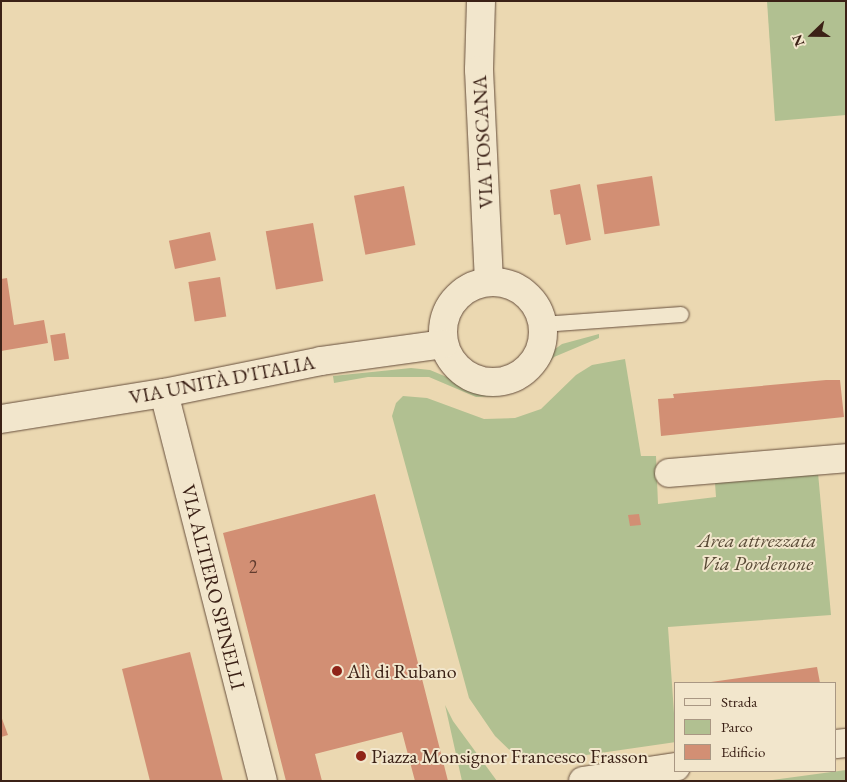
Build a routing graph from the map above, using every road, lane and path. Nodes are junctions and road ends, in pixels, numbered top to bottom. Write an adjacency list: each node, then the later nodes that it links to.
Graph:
1 (481, 1): 2 (street, VIA TOSCANA)
2 (489, 282): 4 (street); 5 (street)
3 (680, 314): 4 (lane)
4 (542, 324): 5 (street)
5 (444, 344): 6 (street, VIA UNITÀ D'ITALIA)
6 (164, 392): 7 (street, VIA UNITÀ D'ITALIA); 11 (street, VIA ALTIERO SPINELLI)
7 (1, 419)
8 (846, 458): 9 (street)
9 (669, 473)
10 (674, 767): 12 (street)
11 (263, 781)
12 (583, 781)

